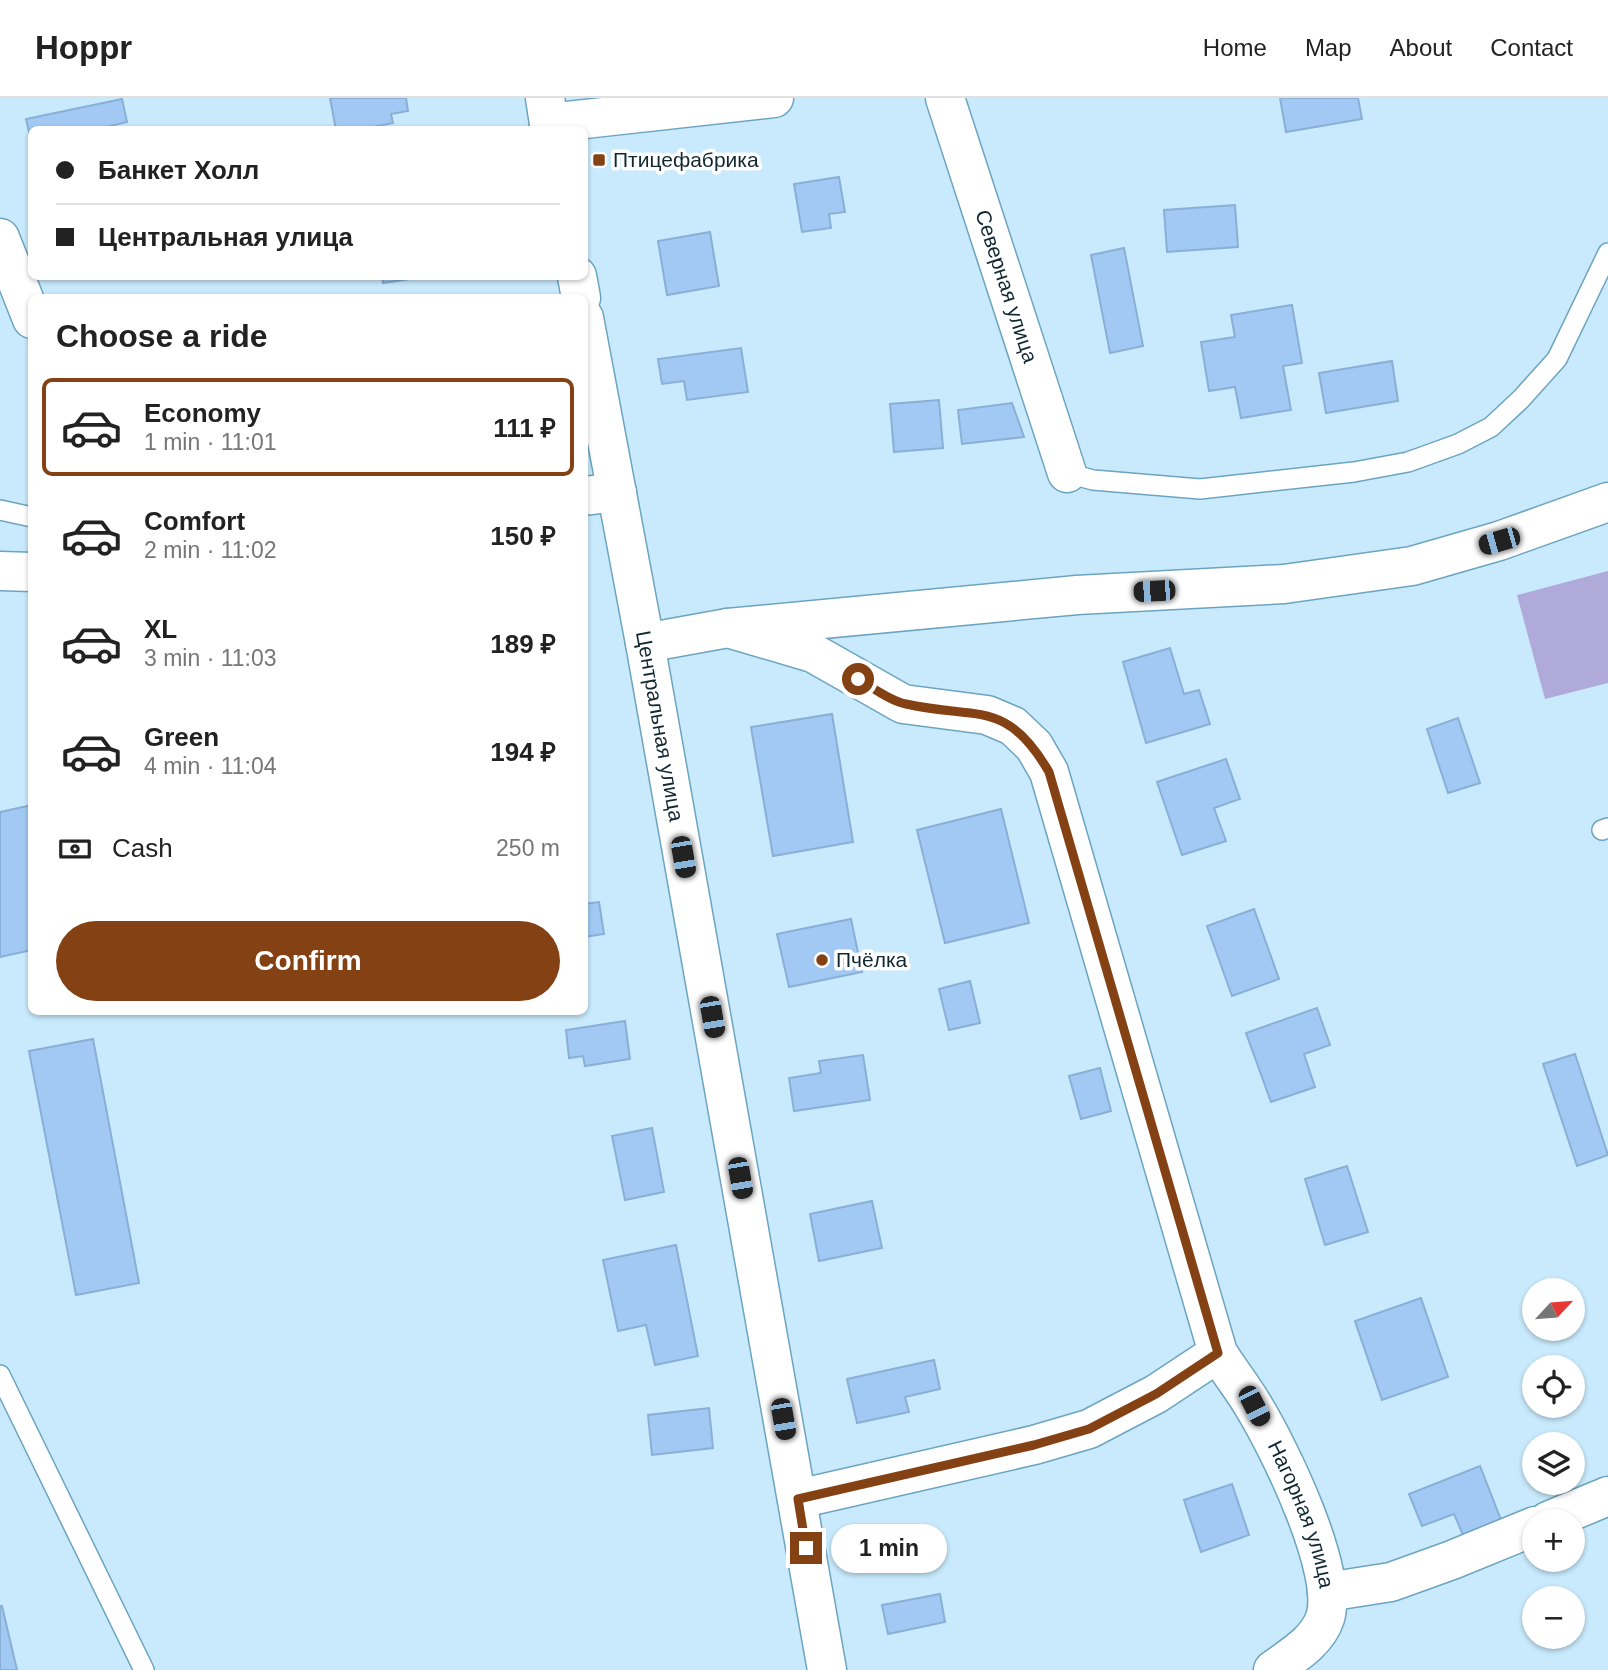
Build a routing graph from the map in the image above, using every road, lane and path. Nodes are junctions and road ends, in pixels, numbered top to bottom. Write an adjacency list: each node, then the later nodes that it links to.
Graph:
1 (774, 98): 3 (street)
2 (945, 98): 9 (street, Северная улица)
3 (607, 108): 4 (street)
4 (548, 117)
5 (0, 238): 7 (street)
6 (1608, 253): 9 (lane)
7 (28, 309)
8 (588, 359): 10 (street, Центральная улица)
9 (1067, 473)
10 (601, 494): 17 (street, Центральная улица)
11 (1608, 502): 16 (street)
12 (0, 510): 13 (lane)
13 (28, 516)
14 (0, 571): 15 (street)
15 (28, 572)
16 (728, 628): 17 (street); 18 (street, Нагорная улица)
17 (645, 643): 21 (street, Центральная улица)
18 (1218, 1353): 21 (street); 24 (street, Нагорная улица)
19 (0, 1375): 25 (lane)
20 (1608, 1496): 22 (street)
21 (798, 1499): 26 (street, Центральная улица)
22 (1577, 1509)
23 (1522, 1531): 24 (street)
24 (1326, 1592): 27 (street, Нагорная улица)
25 (144, 1670)
26 (827, 1670)
27 (1273, 1670)

